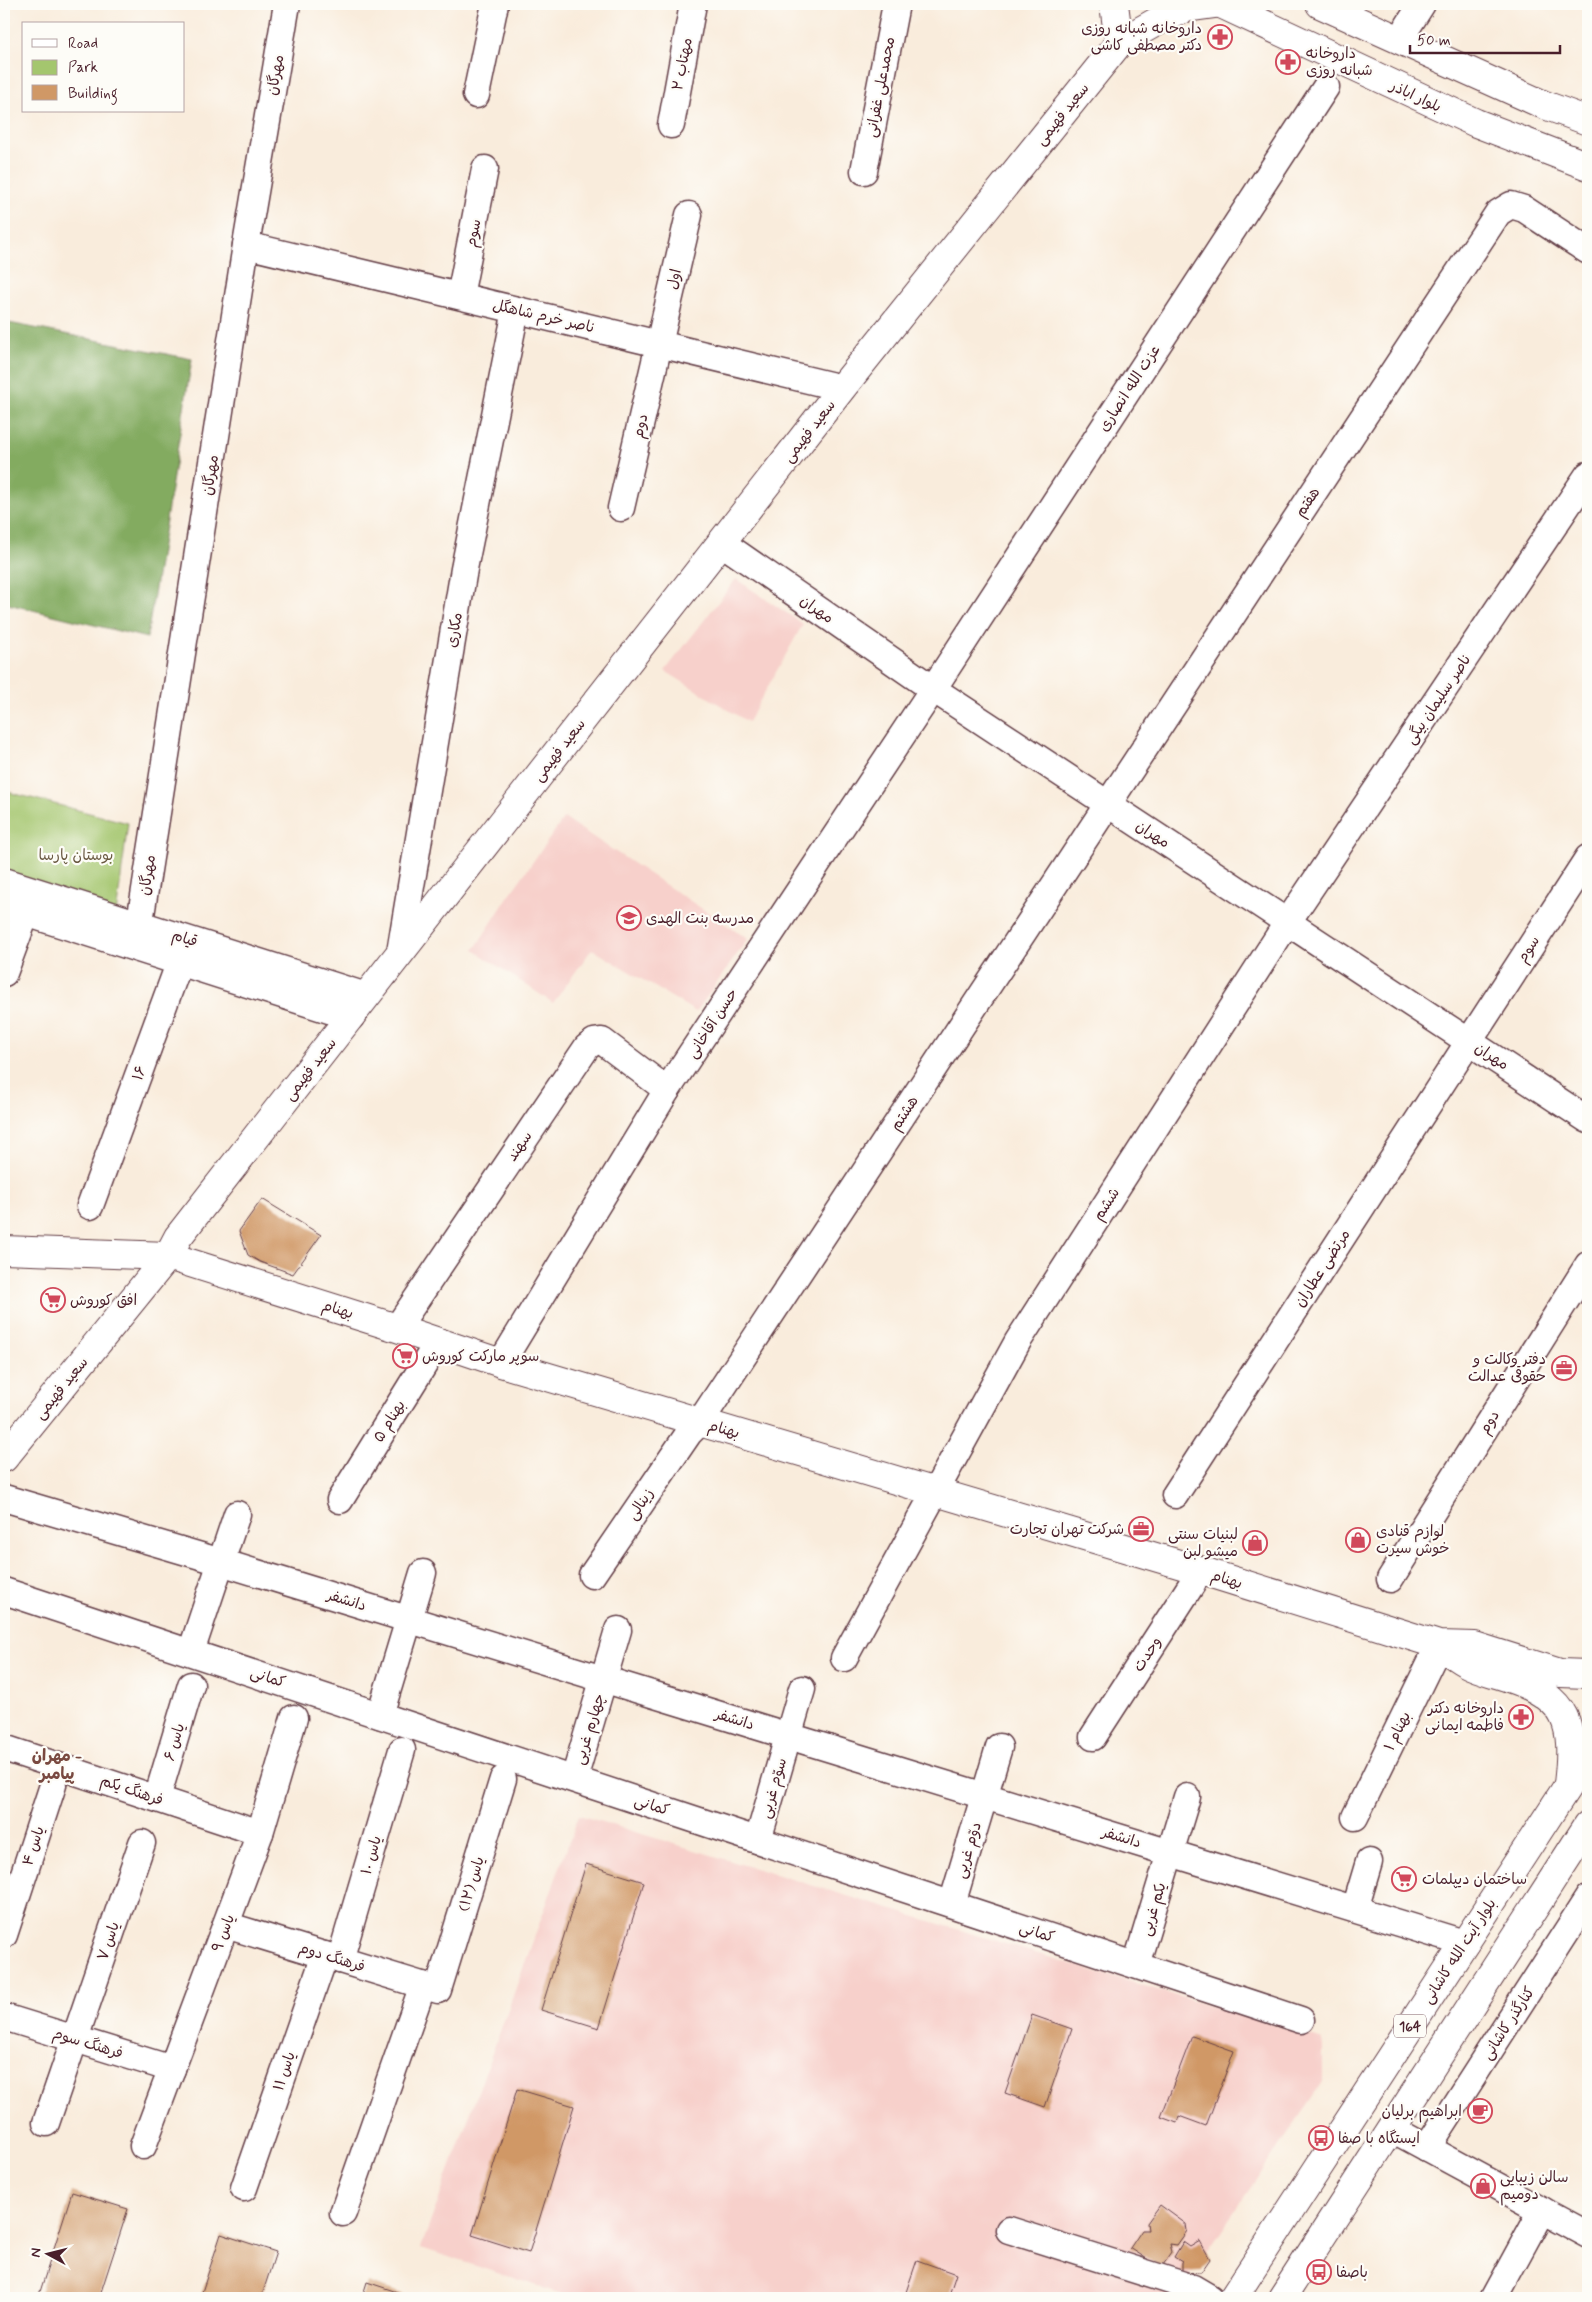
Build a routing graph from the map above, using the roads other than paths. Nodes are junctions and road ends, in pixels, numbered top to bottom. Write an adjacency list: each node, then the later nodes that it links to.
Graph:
1 (287, 4): 20 (street, مهرگان)
2 (494, 4): 13 (street)
3 (693, 4): 15 (street, مهتاب ۲)
4 (896, 4): 18 (street, محمدعلی غفرانی)
5 (1114, 4): 11 (main road)
6 (1215, 4): 11 (main road)
7 (1221, 4): 16 (main road, بلوار اباذر)
8 (1320, 4): 14 (main road)
9 (1422, 4): 10 (street)
10 (1408, 26)
11 (1119, 43): 25 (main road, سعید فهیمی)
12 (1326, 87): 29 (street, عزت الله انصاری)
13 (476, 95)
14 (1588, 122)
15 (670, 125)
16 (1588, 166)
17 (485, 169): 22 (street, سوم)
18 (864, 171)
19 (689, 215): 24 (street, اول)
20 (246, 245): 22 (street, ناصر خرم شاهگل); 35 (street, مهرگان)
21 (1588, 252): 30 (street, هفتم)
22 (460, 296): 23 (street, ناصر خرم شاهگل)
23 (516, 310): 24 (street, ناصر خرم شاهگل); 37 (street, مکاری)
24 (659, 344): 25 (street, ناصر خرم شاهگل); 27 (street, دوم)
25 (842, 388): 28 (main road, سعید فهیمی)
26 (1588, 475): 34 (street, ناصر سلیمان بیگی)
27 (621, 508)
28 (722, 543): 29 (street, مهران); 37 (main road, سعید فهیمی)
29 (933, 689): 30 (street, مهران); 41 (street, حسن آقاخانی)
30 (1107, 804): 34 (street, مهران); 50 (street, هشتم)
31 (1588, 858): 40 (street, سوم)
32 (4, 881): 33 (street, قیام)
33 (21, 903): 35 (street, قیام); 38 (street)
34 (1287, 923): 40 (street, مهران); 52 (street, ششم)
35 (138, 936): 36 (street, قیام)
36 (184, 950): 39 (street, قیام); 43 (street, ۱۶)
37 (400, 952): 39 (main road, سعید فهیمی)
38 (4, 973)
39 (359, 1006): 45 (main road, سعید فهیمی)
40 (1469, 1041): 42 (street, مهران); 53 (street, مرتضی عطاران)
41 (667, 1090): 47 (street, سهند); 49 (street, حسن آقاخانی)
42 (1588, 1120)
43 (90, 1206)
44 (4, 1250): 45 (main road, بهنام)
45 (168, 1256): 47 (main road, بهنام); 51 (main road, سعید فهیمی)
46 (1588, 1264): 61 (street, دوم)
47 (397, 1328): 48 (main road, بهنام)
48 (436, 1341): 49 (main road, بهنام); 55 (street, بهنام ۵)
49 (501, 1363): 50 (main road, بهنام)
50 (695, 1427): 52 (main road, بهنام); 60 (street, زینالی)
51 (4, 1458)
52 (936, 1492): 58 (main road, بهنام); 67 (street, ششم)
53 (1175, 1495)
54 (4, 1498): 57 (street, دانشفر)
55 (340, 1500)
56 (237, 1514): 57 (street)
57 (221, 1562): 63 (street, دانشفر); 66 (street)
58 (1199, 1570): 65 (main road, بهنام); 77 (street, وحدت)
59 (423, 1573): 63 (street)
60 (592, 1575)
61 (1390, 1579)
62 (4, 1591): 66 (street, کمانی)
63 (409, 1619): 70 (street, دانشفر); 74 (street)
64 (618, 1630): 70 (street, چهارم غربی)
65 (1439, 1645): 68 (main road, بهنام); 73 (main road, بهنام); 89 (street, بهنام ۱)
66 (191, 1652): 74 (street, کمانی)
67 (844, 1658)
68 (1560, 1673): 69 (main road, بهنام); 73 (main road)
69 (1588, 1674)
70 (604, 1679): 76 (street, دانشفر); 83 (street, چهارم غربی)
71 (191, 1685): 88 (street, یاس ۶)
72 (802, 1689): 76 (street, سوّم غربی)
73 (1552, 1698): 85 (main road, بهنام)
74 (380, 1715): 83 (street, کمانی)
75 (294, 1718): 91 (street, یاس ۹)
76 (788, 1735): 86 (street, دانشفر); 92 (street, سوّم غربی)
77 (1093, 1737)
78 (998, 1747): 86 (street, دوّم غربی)
79 (4, 1748): 88 (street, فرهنگ یکم)
80 (402, 1750): 102 (street, یاس ۱۰)
81 (1588, 1755): 85 (main road, بلوار آیت الله کاشانی / 164)
82 (503, 1779): 104 (street, یاس (۱۲))
83 (574, 1779): 92 (street, کمانی)
84 (53, 1785): 100 (street, یاس ۴)
85 (1567, 1788): 101 (main road, بلوار آیت الله کاشانی / 164)
86 (984, 1795): 94 (street, دانشفر); 97 (street, دوّم غربی)
87 (1187, 1797): 94 (street, یکم غربی)
88 (157, 1798): 91 (street, فرهنگ یکم)
89 (1355, 1817)
90 (1588, 1825): 110 (main road, 164)
91 (260, 1834): 99 (street, یاس ۹)
92 (758, 1840): 97 (street, کمانی)
93 (142, 1843): 107 (street, یاس ۷)
94 (1170, 1852): 98 (street, دانشفر); 103 (street, یکم غربی)
95 (1369, 1862): 98 (street)
96 (1588, 1898): 112 (street, کنارگذر کاشانی)
97 (952, 1904): 103 (street, کمانی)
98 (1355, 1909): 101 (street, دانشفر)
99 (226, 1925): 102 (street, فرهنگ دوم); 108 (street, یاس ۹)
100 (4, 1935)
101 (1464, 1943): 119 (main road, بلوار آیت الله کاشانی / 164)
102 (332, 1958): 104 (street, فرهنگ دوم); 113 (street, یاس ۱۱)
103 (1136, 1966): 106 (street, کمانی)
104 (431, 1987): 115 (street, یاس (۱۲))
105 (4, 2017): 107 (street, فرهنگ سوم)
106 (1301, 2020)
107 (74, 2039): 108 (street, فرهنگ سوم); 109 (street, یاس ۷)
108 (172, 2069): 111 (street, یاس ۹)
109 (46, 2123)
110 (1392, 2129): 112 (street); 120 (main road, 164)
111 (143, 2146)
112 (1427, 2148): 114 (street)
113 (244, 2188)
114 (1542, 2210): 117 (street); 121 (street)
115 (343, 2213)
116 (1009, 2230): 118 (street)
117 (1588, 2235)
118 (1210, 2298)
119 (1233, 2298)
120 (1282, 2298)
121 (1494, 2298)

